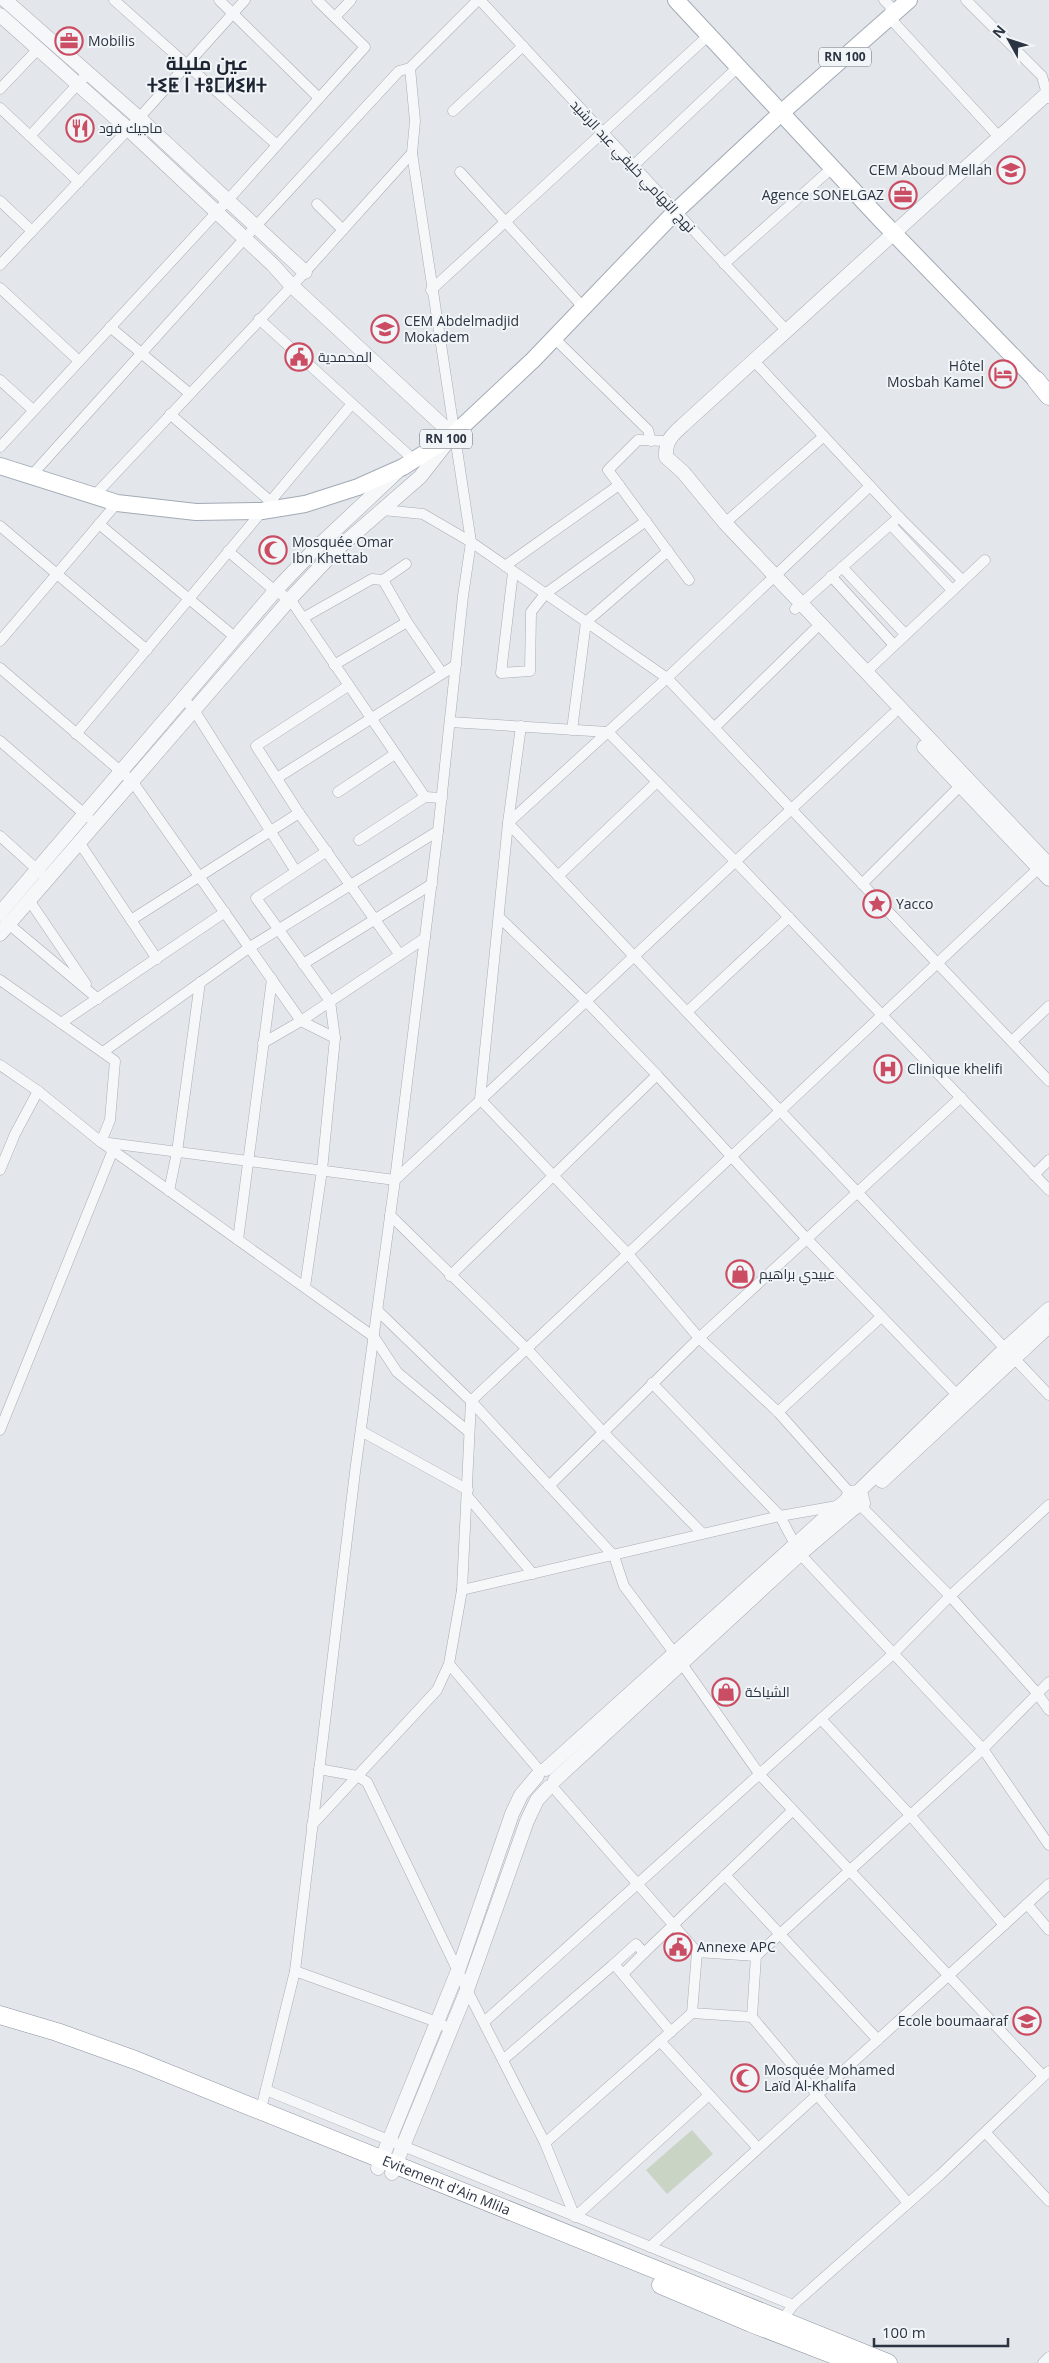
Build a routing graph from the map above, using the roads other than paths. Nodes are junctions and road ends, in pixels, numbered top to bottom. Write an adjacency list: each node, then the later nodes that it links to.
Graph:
1 (5, 0): 22 (street)
2 (114, 0): 19 (street)
3 (219, 0): 12 (street)
4 (244, 0): 12 (street)
5 (318, 0): 14 (street)
6 (351, 0): 14 (street)
7 (479, 0): 17 (street, نهج التهامي خليفي عبد الرشيد); 21 (street)
8 (676, 0): 16 (main road)
9 (884, 0): 15 (street)
10 (909, 0): 15 (main road, RN 100)
11 (966, 0): 25 (street)
12 (234, 12): 19 (street); 26 (street)
13 (0, 15): 18 (street)
14 (335, 17): 26 (street)
15 (889, 18): 29 (main road, RN 100); 34 (street)
16 (709, 35): 20 (main road); 32 (street)
17 (523, 46): 28 (street); 32 (street, نهج التهامي خليفي عبد الرشيد)
18 (38, 48): 23 (street); 24 (street)
19 (188, 65): 30 (street); 35 (street)
20 (738, 67): 29 (main road); 37 (street)
21 (410, 68): 36 (street); 47 (street)
22 (88, 73): 23 (street); 30 (street)
23 (78, 84): 31 (street); 33 (street)
24 (0, 89)
25 (1048, 96): 34 (street)
26 (320, 98): 35 (street)
27 (0, 108): 33 (street)
28 (453, 111)
29 (781, 113): 38 (main road); 44 (main road, RN 100)
30 (139, 118): 31 (street); 42 (street)
31 (128, 129): 40 (street); 45 (street)
32 (603, 133): 37 (street, نهج التهامي خليفي عبد الرشيد); 46 (street)
33 (30, 136): 40 (street)
34 (1000, 138): 50 (street)
35 (278, 145): 42 (street)
36 (412, 153): 48 (street); 57 (street)
37 (633, 166): 44 (street, نهج التهامي خليفي عبد الرشيد)
38 (832, 168): 50 (main road); 52 (street)
39 (460, 172): 46 (street)
40 (78, 182): 49 (street)
41 (0, 201): 49 (street)
42 (227, 201): 45 (street); 47 (street)
43 (316, 204): 48 (street)
44 (675, 212): 52 (street, نهج التهامي خليفي عبد الرشيد); 58 (main road, RN 100)
45 (216, 213): 51 (street); 60 (street)
46 (505, 223): 57 (street); 58 (street)
47 (255, 227): 51 (street); 54 (street)
48 (343, 230): 54 (street)
49 (32, 231): 53 (street)
50 (895, 234): 61 (street); 67 (main road)
51 (245, 239): 55 (street); 63 (street)
52 (724, 264): 61 (street, نهج التهامي خليفي عبد الرشيد)
53 (0, 265)
54 (305, 272): 55 (street)
55 (290, 285): 59 (street); 73 (street)
56 (0, 288): 64 (street)
57 (431, 290): 73 (street)
58 (583, 307): 62 (main road, RN 100)
59 (258, 319): 68 (street); 70 (street)
60 (110, 327): 63 (street); 64 (street)
61 (787, 331): 65 (street)
62 (554, 338): 73 (main road, RN 100); 75 (street)
63 (143, 352): 68 (street); 81 (street)
64 (79, 361): 71 (street)
65 (754, 361): 74 (street); 76 (street)
66 (0, 380): 71 (street)
67 (1043, 384): 69 (highway)
68 (189, 394): 72 (street)
69 (1049, 396)
70 (351, 405): 78 (street); 86 (street)
71 (33, 410): 77 (street)
72 (170, 414): 84 (street); 86 (street)
73 (453, 435): 78 (main road, RN 100); 87 (street); 94 (street)
74 (824, 436): 83 (street); 91 (street)
75 (651, 441): 76 (street); 82 (street)
76 (667, 441): 80 (street)
77 (0, 447)
78 (408, 463): 86 (main road, RN 100); 108 (street)
79 (0, 466): 81 (main road, RN 100)
80 (683, 472): 91 (street); 103 (street)
81 (31, 476): 84 (main road, RN 100)
82 (619, 485): 89 (street); 100 (street)
83 (870, 486): 88 (street); 103 (street)
84 (94, 496): 85 (main road, RN 100)
85 (118, 503): 86 (main road, RN 100); 90 (street)
86 (266, 506): 96 (street)
87 (383, 510): 94 (street); 111 (street)
88 (899, 517): 92 (street); 106 (street)
89 (646, 522): 95 (street); 109 (street)
90 (100, 524): 101 (street); 110 (street)
91 (725, 524): 103 (street)
92 (891, 524): 99 (street); 107 (street)
93 (1, 529): 101 (street)
94 (471, 542): 100 (street); 123 (street)
95 (668, 551): 105 (street); 115 (street)
96 (228, 552): 108 (street); 110 (street)
97 (985, 560): 106 (street)
98 (406, 564): 104 (street)
99 (842, 567): 102 (street); 117 (street)
100 (509, 569): 109 (street); 109 (street)
101 (58, 573): 119 (street); 121 (street)
102 (831, 576): 112 (street); 120 (street)
103 (771, 578): 112 (street); 127 (street)
104 (383, 580): 113 (street); 114 (street)
105 (689, 580)
106 (962, 580): 107 (street)
107 (952, 590): 117 (street)
108 (275, 591): 111 (street); 118 (street)
109 (545, 594): 115 (street)
110 (190, 598): 118 (street); 121 (street)
111 (290, 599): 113 (street); 130 (street)
112 (798, 606): 116 (street); 125 (street)
113 (302, 618): 122 (street)
114 (407, 622): 122 (street); 126 (street)
115 (586, 622): 127 (street); 136 (street)
116 (814, 630): 131 (street); 135 (street)
117 (906, 634): 120 (street)
118 (236, 638): 129 (street)
119 (0, 641)
120 (894, 645): 125 (street)
121 (147, 650): 138 (street)
122 (334, 665): 128 (street)
123 (456, 665): 126 (street); 133 (street)
124 (0, 668): 138 (street)
125 (866, 672): 160 (street)
126 (442, 674): 132 (street)
127 (667, 678): 135 (street); 137 (street)
128 (348, 686): 132 (street); 142 (street)
129 (184, 699): 130 (street); 141 (street)
130 (194, 710): 143 (street); 153 (street)
131 (893, 714): 145 (street); 149 (street)
132 (373, 718): 140 (street); 142 (street)
133 (450, 722): 134 (street); 148 (street)
134 (521, 726): 136 (street); 152 (street)
135 (714, 728): 149 (street)
136 (572, 730): 137 (street)
137 (608, 732): 144 (street); 152 (street)
138 (76, 734): 141 (street)
139 (0, 741): 151 (street)
140 (395, 754): 146 (street); 147 (street)
141 (122, 771): 143 (street); 151 (street)
142 (277, 778): 150 (street)
143 (132, 781): 151 (street); 163 (street)
144 (657, 782): 159 (street); 164 (street)
145 (960, 786): 160 (street); 168 (street)
146 (338, 792)
147 (425, 797): 148 (street); 156 (street)
148 (442, 798): 154 (street)
149 (791, 809): 159 (street); 168 (street)
150 (299, 813): 153 (street); 158 (street)
151 (90, 819): 157 (street); 162 (street)
152 (508, 823): 164 (street); 172 (street)
153 (270, 831): 161 (street); 163 (street)
154 (438, 831): 166 (street); 167 (street)
155 (0, 836): 162 (street)
156 (359, 840)
157 (79, 842): 162 (street); 174 (street)
158 (327, 851): 161 (street); 166 (street)
159 (735, 860): 171 (street); 180 (street)
160 (1045, 863): 165 (street); 183 (street)
161 (295, 870): 176 (street)
162 (42, 874): 169 (street); 175 (street)
163 (199, 876): 170 (street); 174 (street)
164 (558, 876): 180 (street)
165 (1049, 879)
166 (352, 884): 173 (street); 176 (street)
167 (432, 884): 173 (street); 177 (street)
168 (862, 884): 183 (street)
169 (29, 900): 175 (street); 187 (street)
170 (225, 912): 178 (street); 181 (street)
171 (789, 917): 191 (street); 192 (street)
172 (500, 918): 188 (street); 204 (street)
173 (375, 919): 179 (street); 182 (street)
174 (131, 920): 181 (street)
175 (2, 922): 187 (street)
176 (279, 930): 178 (street); 182 (street)
177 (425, 938): 179 (street); 216 (street)
178 (250, 948): 184 (street); 186 (street)
179 (400, 954): 189 (street)
180 (634, 956): 188 (street); 191 (street)
181 (157, 959): 187 (street)
182 (303, 964): 189 (street)
183 (937, 964): 192 (street); 196 (street)
184 (272, 979): 193 (street); 197 (street)
185 (0, 980): 194 (street)
186 (200, 982): 198 (street); 208 (street)
187 (95, 997): 194 (street)
188 (585, 1000): 200 (street); 204 (street)
189 (330, 1002): 193 (street); 195 (street)
190 (1049, 1006): 196 (street)
191 (686, 1012): 205 (street)
192 (883, 1014): 203 (street); 205 (street)
193 (301, 1021): 195 (street); 197 (street)
194 (61, 1023): 198 (street)
195 (335, 1038): 213 (street)
196 (1012, 1041): 201 (street)
197 (263, 1042): 211 (street)
198 (103, 1052): 206 (street)
199 (0, 1065): 202 (street)
200 (658, 1075): 209 (street); 215 (street)
201 (1049, 1081)
202 (38, 1091): 206 (street); 212 (street)
203 (961, 1097): 214 (street); 219 (street)
204 (480, 1099): 215 (street); 216 (street)
205 (779, 1112): 209 (street); 219 (street)
206 (101, 1142): 207 (street)
207 (114, 1147): 208 (street); 218 (street); 240 (street)
208 (177, 1152): 211 (street); 218 (street)
209 (731, 1156): 221 (street); 223 (street)
210 (1049, 1160): 214 (street)
211 (250, 1161): 213 (street); 222 (street)
212 (0, 1170)
213 (322, 1170): 216 (street); 225 (street)
214 (1034, 1175): 217 (street)
215 (555, 1176): 223 (street); 224 (street)
216 (395, 1180): 220 (street)
217 (1049, 1190)
218 (169, 1191): 222 (street)
219 (856, 1193): 221 (street); 233 (street)
220 (390, 1215): 224 (street); 227 (street)
221 (806, 1238): 228 (street); 231 (street)
222 (238, 1240): 225 (street)
223 (628, 1254): 231 (street); 232 (street)
224 (450, 1276): 232 (street)
225 (304, 1287): 230 (street)
226 (1049, 1309): 233 (street)
227 (378, 1311): 230 (street); 238 (street)
228 (881, 1317): 237 (street); 239 (street)
229 (1049, 1326): 234 (street)
230 (374, 1337): 241 (street); 242 (street)
231 (699, 1338): 235 (street); 239 (street)
232 (526, 1348): 238 (street); 243 (street)
233 (1005, 1349): 234 (street); 237 (street)
234 (1014, 1360): 236 (street); 237 (street)
235 (652, 1383): 243 (street); 248 (street)
236 (1049, 1395)
237 (962, 1400): 246 (street)
238 (471, 1402): 242 (street); 244 (street)
239 (778, 1412): 246 (street)
240 (0, 1430)
241 (361, 1431): 245 (street); 263 (street)
242 (469, 1432): 245 (street)
243 (603, 1432): 244 (street); 249 (street)
244 (549, 1486): 251 (street)
245 (468, 1493): 252 (street); 253 (street)
246 (853, 1501): 248 (street); 250 (street); 254 (street)
247 (1049, 1505): 254 (street)
248 (780, 1516): 249 (street); 250 (street)
249 (702, 1533): 251 (street)
250 (797, 1550): 255 (street); 256 (street)
251 (614, 1556): 252 (street); 256 (street)
252 (534, 1574): 253 (street)
253 (462, 1590): 257 (street)
254 (950, 1596): 255 (street); 259 (street)
255 (893, 1654): 261 (street); 262 (street)
256 (679, 1659): 264 (street); 265 (street); 267 (street)
257 (448, 1664): 264 (street); 266 (street)
258 (1049, 1682): 259 (street)
259 (1037, 1693): 260 (street); 262 (street)
260 (1049, 1710)
261 (821, 1719): 265 (street); 269 (street)
262 (983, 1749): 269 (street); 271 (street)
263 (319, 1769): 266 (street); 270 (street)
264 (541, 1772): 267 (street); 285 (street)
265 (760, 1775): 268 (street); 275 (street)
266 (357, 1776): 270 (street); 285 (street)
267 (551, 1784): 275 (street); 289 (street)
268 (792, 1811): 272 (street); 273 (street)
269 (910, 1815): 272 (street); 278 (street)
270 (312, 1825): 286 (street)
271 (1049, 1846)
272 (850, 1870): 280 (street); 288 (street)
273 (725, 1876): 277 (street); 280 (street)
274 (1049, 1884): 276 (street)
275 (638, 1885): 277 (street); 294 (street)
276 (1027, 1904): 278 (street); 279 (street)
277 (674, 1926): 281 (street); 282 (street)
278 (1004, 1926): 288 (street)
279 (1049, 1930)
280 (779, 1935): 283 (street); 298 (street)
281 (696, 1952): 283 (street); 290 (street)
282 (644, 1953): 284 (street); 287 (street)
283 (756, 1956): 292 (street)
284 (614, 1964): 287 (street); 300 (street)
285 (458, 1968): 289 (street); 293 (street)
286 (294, 1971): 293 (street); 302 (street)
287 (623, 1974): 297 (street)
288 (948, 1976): 298 (street); 301 (street)
289 (467, 1990): 294 (street); 296 (street)
290 (692, 2013): 292 (street); 297 (street)
291 (0, 2015): 305 (highway, Evitement d'Ain Mlila)
292 (752, 2017): 304 (street)
293 (437, 2022): 296 (street); 307 (street)
294 (484, 2022): 300 (street)
295 (0, 2026): 305 (highway, Evitement d'Ain Mlila)
296 (450, 2029): 309 (street)
297 (671, 2032): 299 (street)
298 (878, 2040): 304 (street)
299 (660, 2041): 303 (street); 308 (street)
300 (503, 2060): 308 (street)
301 (1046, 2074): 306 (street)
302 (266, 2090): 305 (street); 307 (street)
303 (709, 2095): 310 (street); 314 (street)
304 (818, 2095): 310 (street); 313 (street)
305 (260, 2114): 311 (highway, Evitement d'Ain Mlila)
306 (986, 2132): 312 (street); 313 (street)
307 (389, 2142): 309 (street); 311 (street)
308 (545, 2143): 314 (street)
309 (403, 2146): 311 (street); 314 (street)
310 (758, 2148): 315 (street)
311 (387, 2166): 317 (highway, Evitement d'Ain Mlila)
312 (1049, 2201)
313 (908, 2203): 316 (street)
314 (575, 2217): 315 (street)
315 (650, 2247): 316 (street)
316 (793, 2305): 317 (street)
317 (778, 2326): 319 (highway, Evitement d'Ain Mlila); 320 (highway, Evitement d'Ain Mlila)
318 (1049, 2357): 321 (street)
319 (856, 2363)
320 (888, 2363)
321 (1043, 2363)

